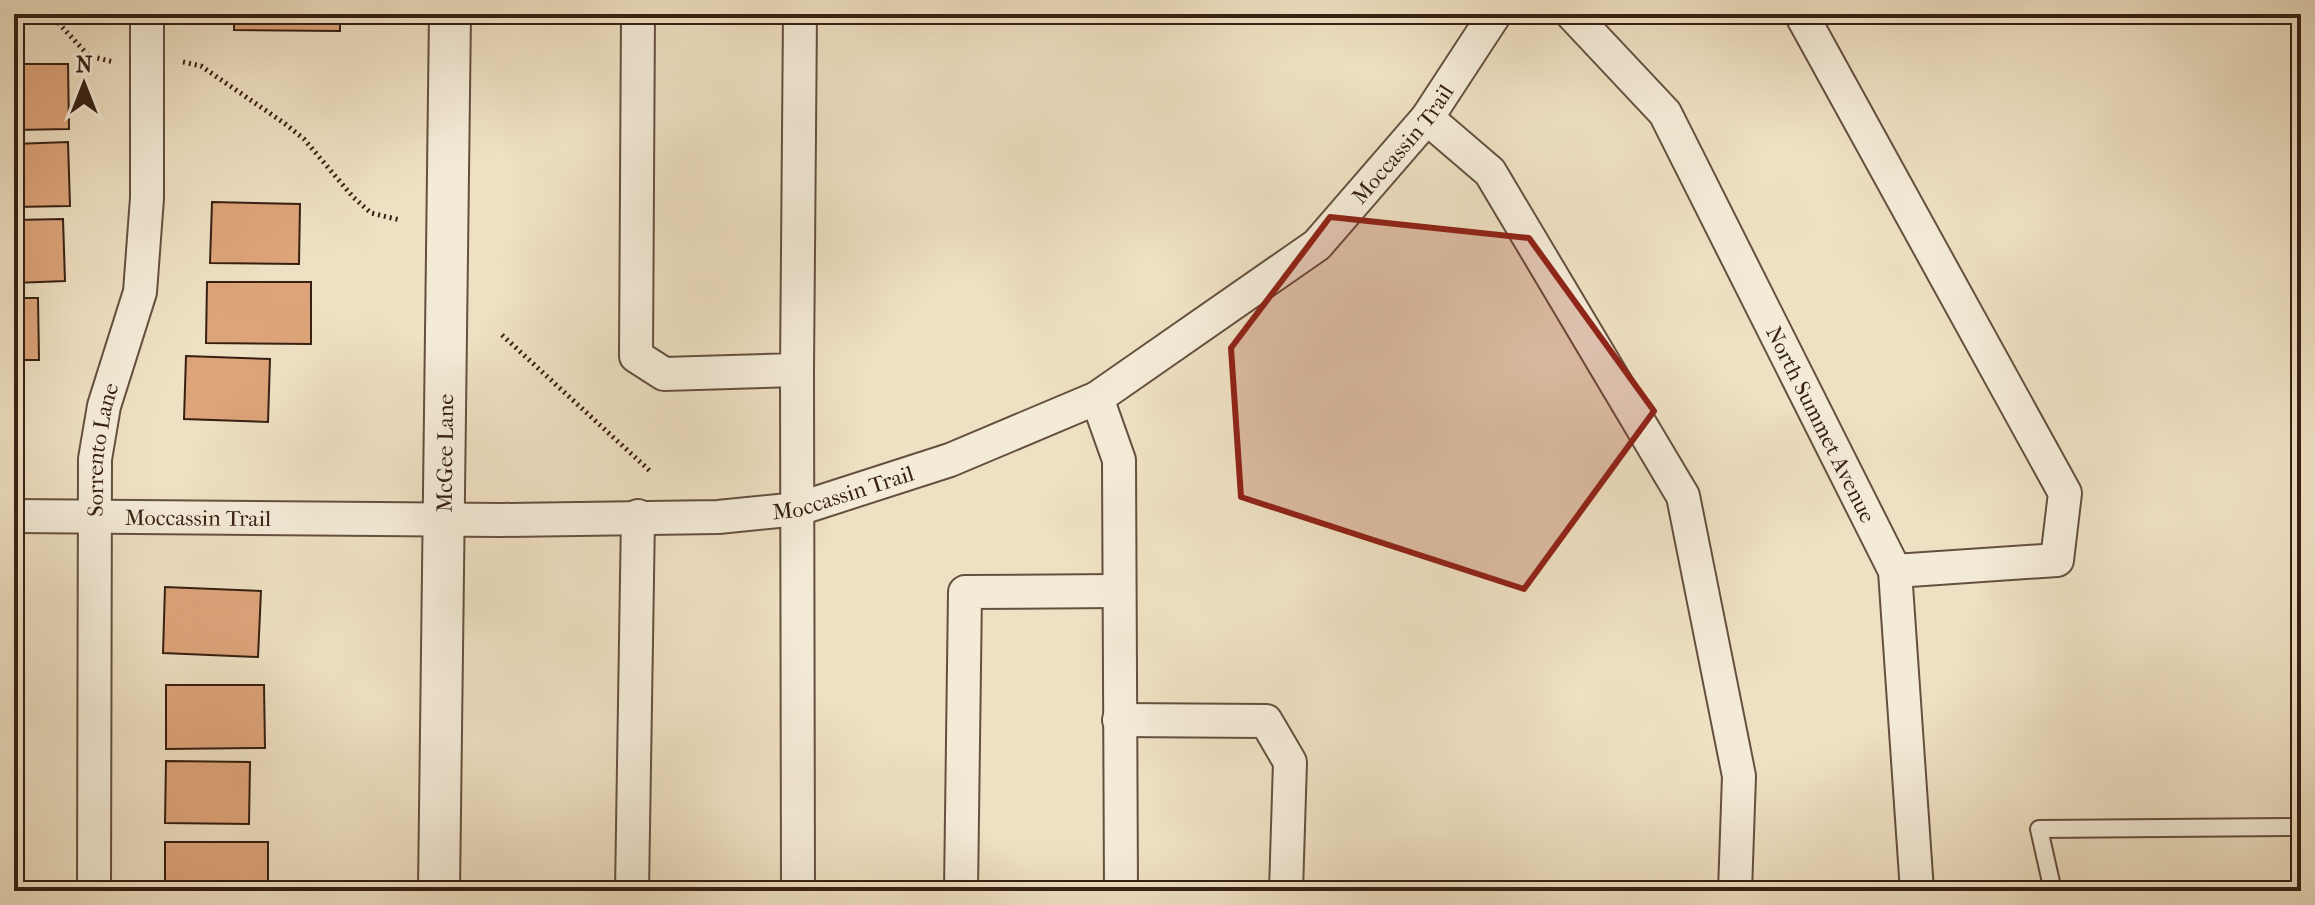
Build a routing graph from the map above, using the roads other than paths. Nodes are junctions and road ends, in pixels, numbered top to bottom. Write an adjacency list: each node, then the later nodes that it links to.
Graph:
1 (147, 14): 13 (street, Sorrento Lane)
2 (450, 14): 15 (street, McGee Lane)
3 (638, 14): 9 (street)
4 (800, 14): 9 (street)
5 (1495, 14): 8 (street, Moccassin Trail)
6 (1572, 14): 16 (street, North Summet Avenue)
7 (1801, 14): 16 (street)
8 (1427, 118): 10 (street, Moccassin Trail); 27 (street)
9 (797, 370): 11 (street)
10 (1097, 398): 11 (street, Moccassin Trail); 17 (street)
11 (798, 509): 14 (street, Moccassin Trail); 23 (street)
12 (14, 516): 13 (street, Moccassin Trail)
13 (94, 516): 15 (street, Moccassin Trail); 20 (street, Sorrento Lane)
14 (638, 516): 15 (street, Moccassin Trail); 22 (street)
15 (445, 518): 21 (street, McGee Lane)
16 (1895, 571): 28 (street, North Summet Avenue)
17 (1118, 591): 18 (street); 24 (street)
18 (1119, 720): 25 (street); 26 (street)
19 (2301, 827): 29 (lane)
20 (94, 891)
21 (439, 891)
22 (632, 891)
23 (798, 891)
24 (961, 891)
25 (1121, 891)
26 (1286, 891)
27 (1735, 891)
28 (1917, 891)
29 (2053, 891)

